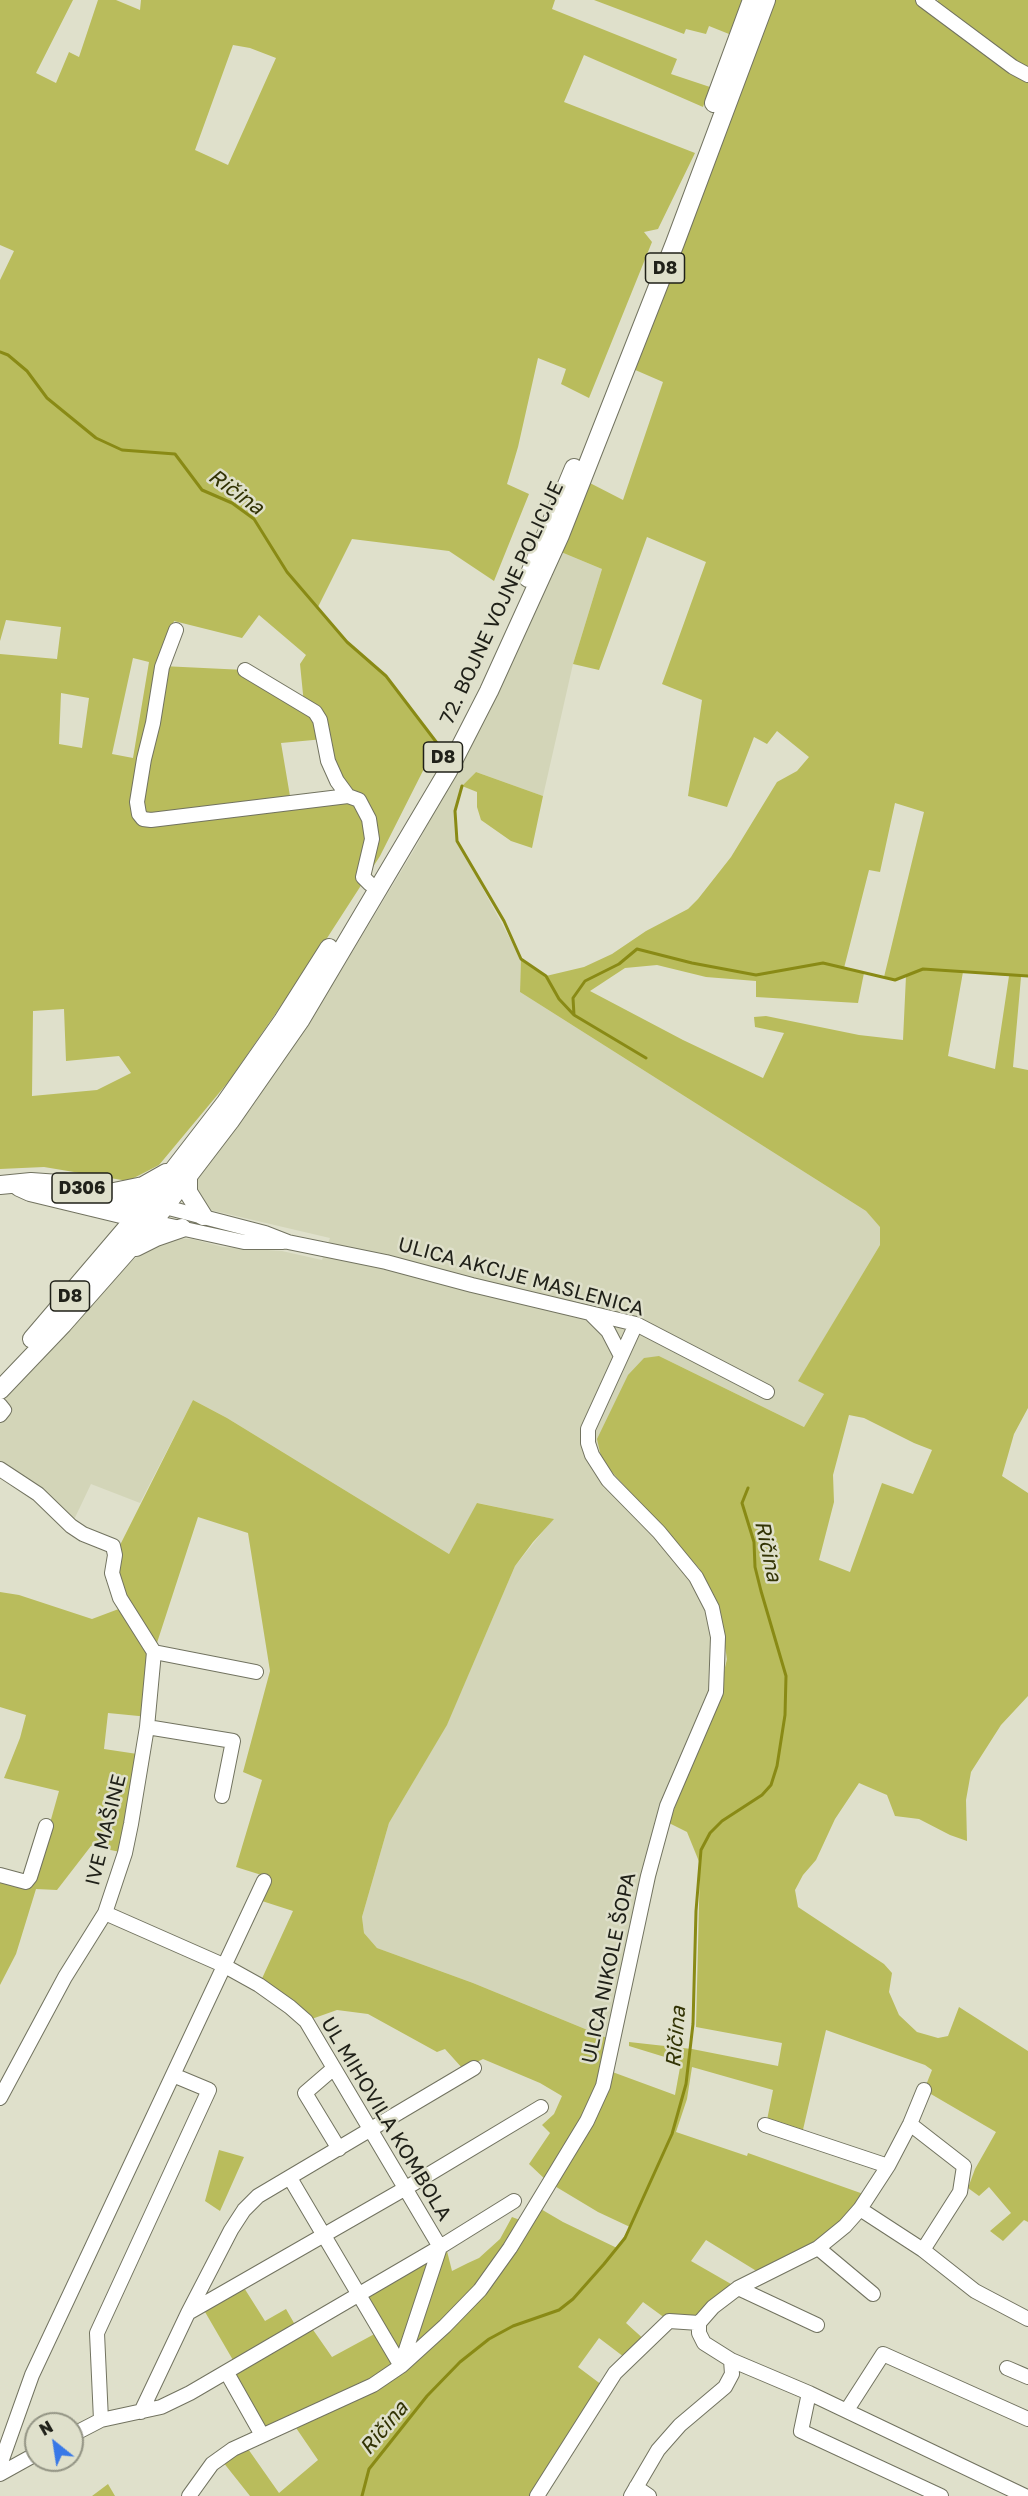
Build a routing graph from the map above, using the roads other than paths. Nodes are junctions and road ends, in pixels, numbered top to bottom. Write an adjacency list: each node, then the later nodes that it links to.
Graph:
1 (752, 0): 8 (main road, 72. BOJNE VOJNE POLICIJE / D8)
2 (766, 0): 9 (main road, 72. BOJNE VOJNE POLICIJE / D8)
3 (923, 0): 4 (street)
4 (1028, 75)
5 (176, 630): 7 (street)
6 (245, 670): 7 (street)
7 (348, 796): 8 (street)
8 (370, 884): 9 (main road, 72. BOJNE VOJNE POLICIJE / D8)
9 (182, 1172): 11 (main road); 13 (main road, 72. BOJNE VOJNE POLICIJE / D8); 14 (main road)
10 (7, 1185): 11 (main road, D306); 12 (main road, D306)
11 (108, 1192): 13 (main road, D306)
12 (92, 1205): 13 (main road, D306); 17 (main road)
13 (150, 1212): 14 (street, ULICA AKCIJE MASLENICA); 15 (street, ULICA AKCIJE MASLENICA); 17 (main road, D8); 18 (main road, D8)
14 (203, 1216): 16 (street, ULICA AKCIJE MASLENICA)
15 (182, 1228): 16 (street, ULICA AKCIJE MASLENICA); 18 (main road)
16 (288, 1242): 19 (street, ULICA AKCIJE MASLENICA)
17 (109, 1249): 22 (main road, D8)
18 (129, 1249): 23 (main road, D8)
19 (589, 1313): 20 (street, ULICA AKCIJE MASLENICA); 21 (street)
20 (636, 1324): 21 (street, ULICA NIKOLE ŠOPA); 24 (street, ULICA AKCIJE MASLENICA)
21 (621, 1356): 64 (street, ULICA NIKOLE ŠOPA)
22 (0, 1373)
23 (0, 1390)
24 (767, 1392)
25 (0, 1405): 26 (street)
26 (0, 1415)
27 (0, 1469): 28 (street)
28 (154, 1652): 29 (street); 30 (street, IVE MAŠINE)
29 (256, 1672)
30 (147, 1727): 31 (street); 35 (street, IVE MAŠINE)
31 (222, 1796)
32 (45, 1827): 33 (street)
33 (0, 1875)
34 (264, 1881): 36 (street)
35 (105, 1913): 36 (street, UL MIHOVILA KOMBOLA); 41 (street, IVE MAŠINE)
36 (223, 1965): 37 (street, UL MIHOVILA KOMBOLA); 39 (street)
37 (334, 2068): 45 (street, UL MIHOVILA KOMBOLA); 46 (street)
38 (474, 2068): 45 (street)
39 (173, 2075): 72 (street); 76 (street)
40 (924, 2090): 43 (street)
41 (0, 2098)
42 (541, 2107): 49 (street)
43 (910, 2124): 47 (street); 55 (street)
44 (765, 2125): 47 (street)
45 (371, 2130): 46 (street); 49 (street, UL MIHOVILA KOMBOLA)
46 (339, 2149): 48 (street)
47 (888, 2166): 51 (street)
48 (290, 2178): 52 (street); 59 (street)
49 (406, 2188): 52 (street); 53 (street, UL MIHOVILA KOMBOLA)
50 (514, 2201): 53 (street)
51 (860, 2210): 54 (street); 55 (street)
52 (324, 2235): 57 (street); 59 (street)
53 (440, 2247): 57 (street); 64 (street)
54 (818, 2248): 56 (street); 58 (street)
55 (923, 2250): 60 (street)
56 (738, 2288): 61 (street); 62 (street)
57 (358, 2294): 64 (street); 66 (street)
58 (873, 2294)
59 (188, 2313): 70 (street)
60 (1028, 2319)
61 (699, 2323): 63 (street); 80 (street)
62 (817, 2325)
63 (731, 2360): 68 (street); 78 (street)
64 (404, 2363): 74 (street, ULICA NIKOLE ŠOPA)
65 (1007, 2368): 67 (street)
66 (227, 2373): 70 (street); 74 (street)
67 (1028, 2377)
68 (809, 2393): 69 (street); 82 (street)
69 (848, 2410): 71 (street); 83 (street)
70 (141, 2412): 72 (street)
71 (1028, 2419)
72 (101, 2420): 73 (street)
73 (84, 2429)
74 (262, 2435): 79 (street, ULICA NIKOLE ŠOPA)
75 (24, 2461): 77 (street)
76 (0, 2465)
77 (0, 2474)
78 (633, 2491): 81 (street)
79 (189, 2496)
80 (537, 2496)
81 (649, 2496)
82 (941, 2496)
83 (1025, 2496)

